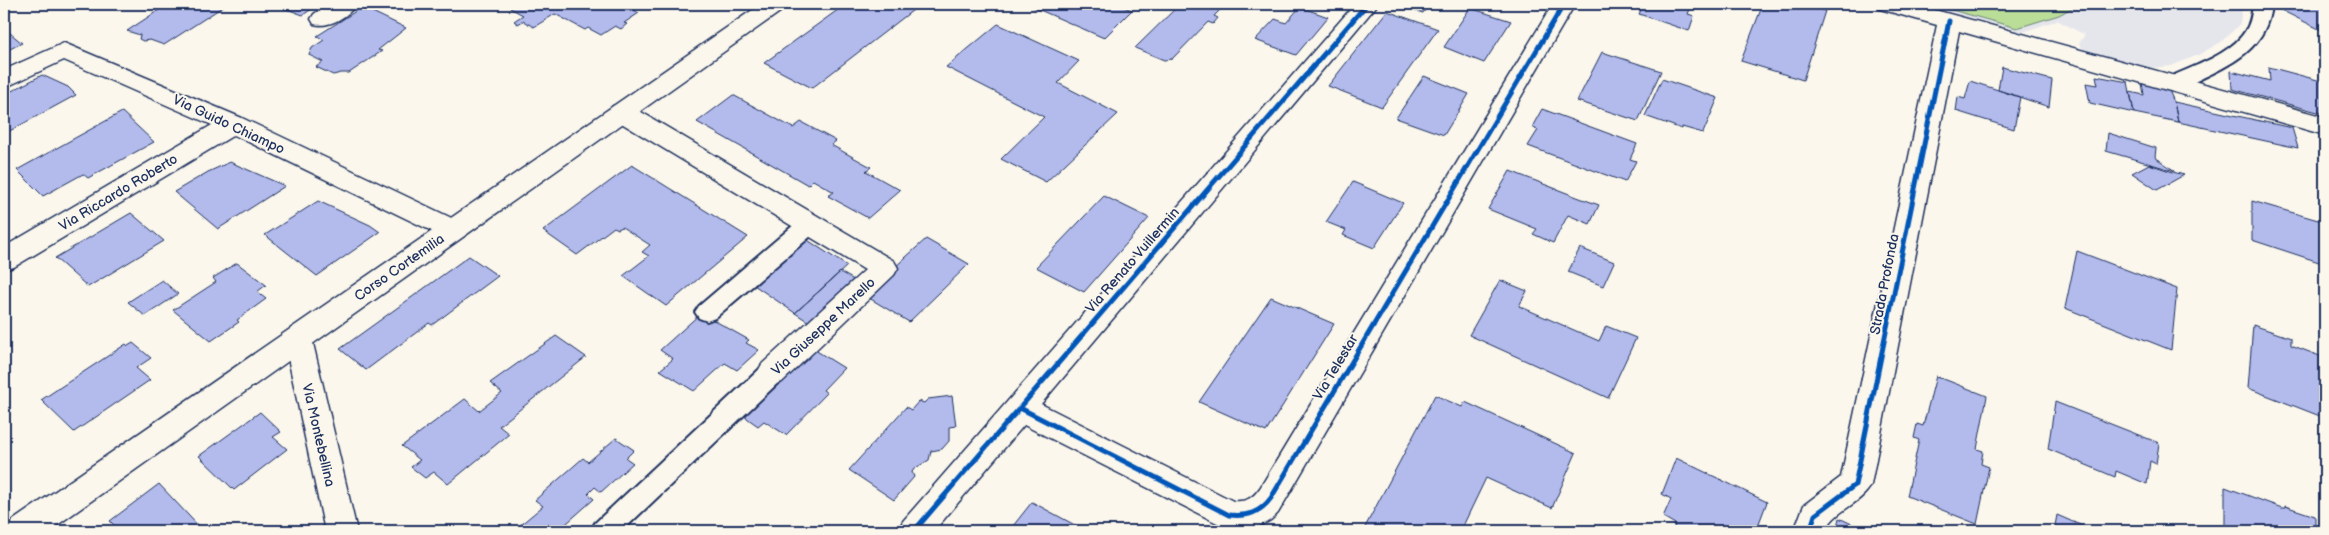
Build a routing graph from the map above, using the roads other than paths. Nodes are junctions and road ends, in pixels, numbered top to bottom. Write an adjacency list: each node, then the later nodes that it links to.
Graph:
1 (346, 4): 7 (street)
2 (776, 4): 11 (street, Corso Cortemilia)
3 (1368, 4): 20 (street, Via Renato Vuillermin)
4 (1564, 4): 20 (street, Via Telestar)
5 (1888, 4): 8 (street)
6 (2262, 4): 10 (lane)
7 (322, 19)
8 (1949, 21): 10 (street); 25 (street, Strada Profonda)
9 (4, 80): 12 (street, Via Guido Chiampo)
10 (2175, 83): 13 (street)
11 (622, 112): 14 (street, Via Giuseppe Marello); 15 (street, Corso Cortemilia)
12 (233, 124): 15 (street, Via Guido Chiampo); 16 (street, Via Riccardo Roberto)
13 (2325, 126)
14 (810, 224): 17 (lane); 19 (street, Via Giuseppe Marello)
15 (453, 230): 18 (street, Corso Cortemilia)
16 (4, 260)
17 (707, 312)
18 (298, 339): 21 (street, Corso Cortemilia); 22 (street, Via Montebellina)
19 (772, 374): 23 (lane, Via Giuseppe Marello)
20 (1020, 408): 24 (street, Via Renato Vuillermin)
21 (23, 531)
22 (341, 531)
23 (604, 531)
24 (914, 531)
25 (1810, 531)

